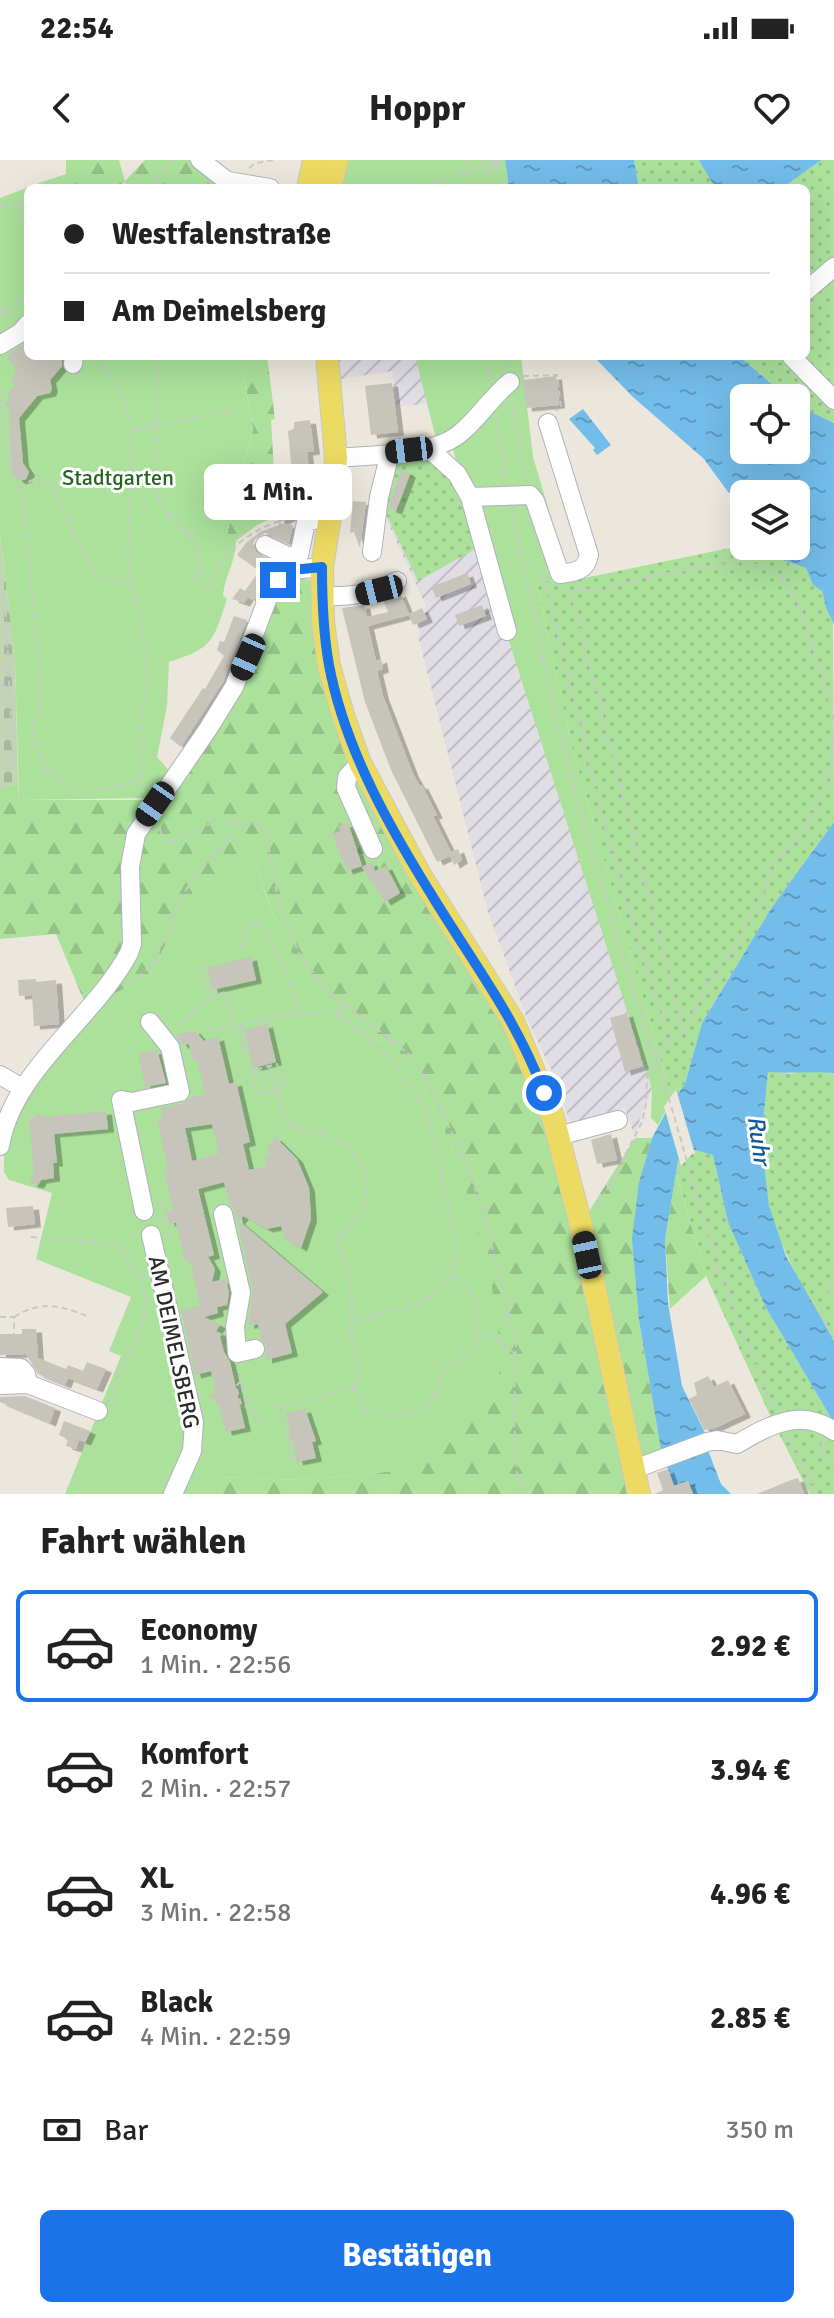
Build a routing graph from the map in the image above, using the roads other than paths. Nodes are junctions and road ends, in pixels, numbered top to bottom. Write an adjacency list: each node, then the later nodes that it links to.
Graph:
1 (200, 160): 4 (street)
2 (337, 160): 3 (main road)
3 (312, 180)
4 (231, 184)
5 (834, 267): 6 (street)
6 (810, 288)
7 (24, 328): 8 (street)
8 (0, 345)
9 (327, 360): 16 (main road)
10 (795, 360): 12 (street)
11 (516, 379): 14 (street)
12 (834, 400)
13 (548, 423): 17 (street)
14 (428, 448): 15 (street); 17 (street)
15 (390, 453): 16 (street); 20 (street)
16 (336, 458): 18 (main road)
17 (470, 497): 24 (street)
18 (330, 516): 21 (main road); 21 (street)
19 (265, 545): 21 (street)
20 (372, 552)
21 (306, 561): 23 (main road); 29 (street)
22 (397, 581): 23 (street)
23 (322, 596): 25 (main road)
24 (507, 631)
25 (360, 763): 26 (street); 31 (main road)
26 (373, 849)
27 (150, 1022): 33 (street)
28 (0, 1075): 29 (street)
29 (22, 1088): 32 (street)
30 (618, 1120): 31 (street)
31 (558, 1136): 42 (main road)
32 (0, 1146)
33 (144, 1211)
34 (223, 1214): 36 (street)
35 (156, 1235): 43 (street, AM DEIMELSBERG)
36 (255, 1349)
37 (7, 1367): 38 (street)
38 (28, 1384): 39 (street); 40 (street)
39 (0, 1385)
40 (104, 1408)
41 (834, 1431): 42 (street)
42 (632, 1470): 44 (main road)
43 (173, 1494)
44 (639, 1494)

